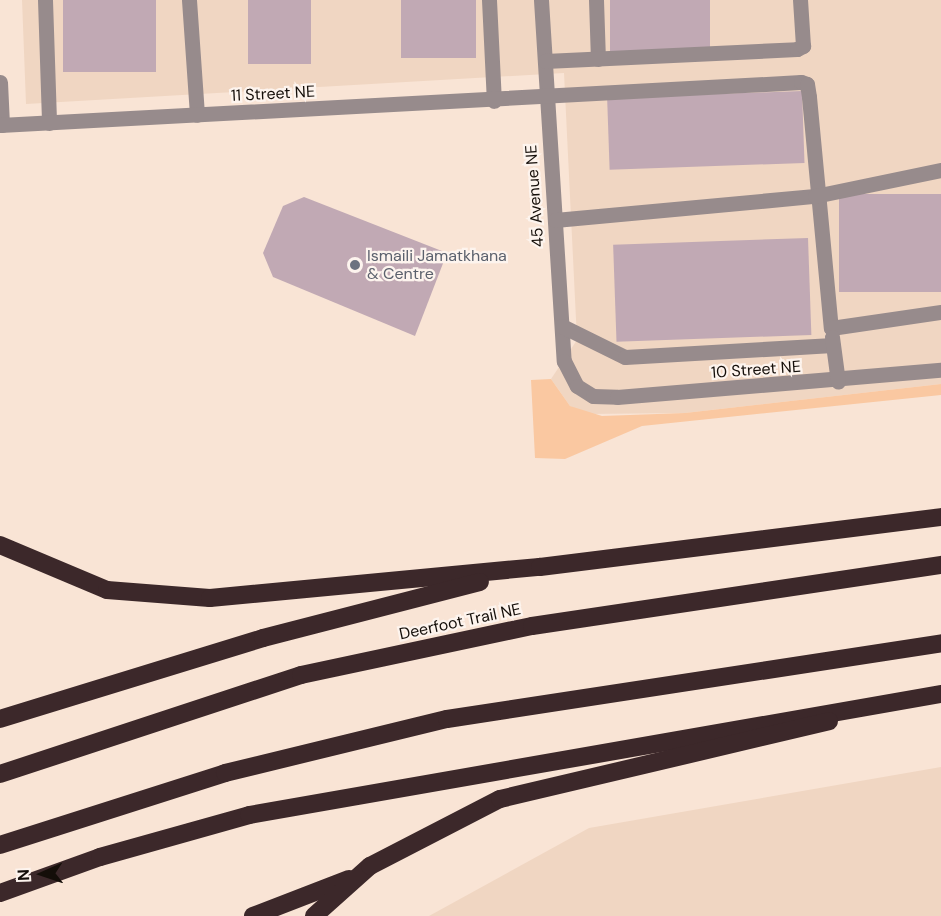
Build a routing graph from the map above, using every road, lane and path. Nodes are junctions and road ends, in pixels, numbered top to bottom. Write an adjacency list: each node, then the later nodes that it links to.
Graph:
1 (45, 0): 13 (street)
2 (189, 0): 12 (street)
3 (489, 0): 11 (street)
4 (541, 0): 8 (street, 45 Avenue NE)
5 (596, 0): 7 (street)
6 (800, 0): 7 (street)
7 (598, 59): 8 (street)
8 (545, 61): 10 (street, 45 Avenue NE)
9 (0, 82): 14 (street)
10 (546, 96): 11 (street, 11 Street NE); 16 (street, 11 Street NE); 17 (street, 45 Avenue NE)
11 (494, 102): 12 (street, 11 Street NE)
12 (197, 115): 13 (street, 11 Street NE)
13 (49, 123): 14 (street, 11 Street NE)
14 (1, 125)
15 (941, 171): 16 (street)
16 (815, 196): 17 (street); 20 (street)
17 (555, 220): 19 (street, 45 Avenue NE)
18 (941, 312): 20 (street)
19 (562, 326): 21 (street); 24 (street, 45 Avenue NE)
20 (831, 328): 21 (street)
21 (833, 345): 23 (street)
22 (941, 370): 23 (street, 10 Street NE)
23 (838, 382): 24 (street, 10 Street NE)
24 (577, 386)
25 (941, 517): 28 (highway)
26 (0, 545): 28 (highway)
27 (941, 565): 33 (highway, Deerfoot Trail NE)
28 (540, 567): 32 (highway)
29 (941, 643): 34 (highway)
30 (941, 694): 31 (highway)
31 (895, 702): 35 (highway); 36 (highway)
32 (0, 719)
33 (0, 774)
34 (0, 845)
35 (362, 873): 37 (highway); 38 (highway)
36 (0, 893)
37 (253, 916)
38 (314, 916)

